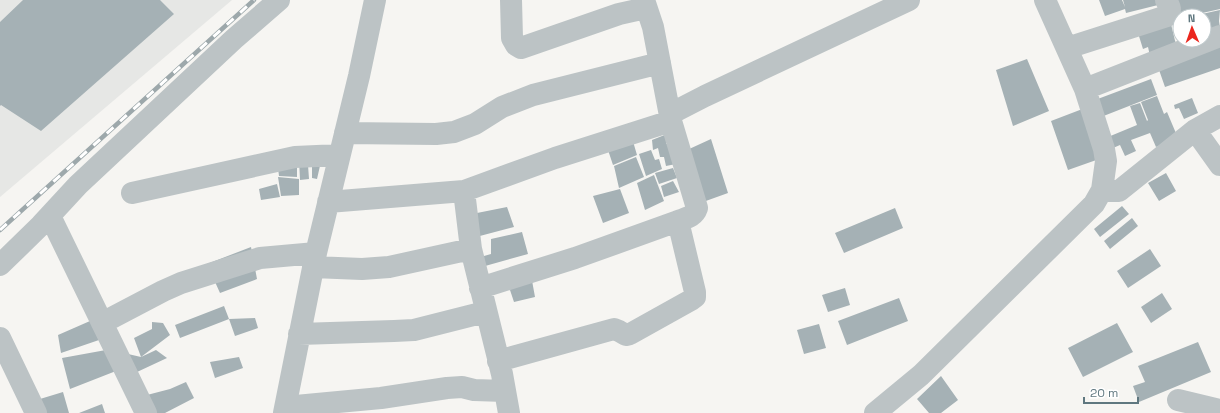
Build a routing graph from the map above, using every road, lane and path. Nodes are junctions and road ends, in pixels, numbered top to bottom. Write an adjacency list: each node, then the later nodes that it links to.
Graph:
1 (279, 0): 22 (street)
2 (375, 0): 15 (street)
3 (511, 0): 7 (street)
4 (909, 0): 13 (street)
5 (1166, 0): 9 (street)
6 (1050, 1): 9 (street)
7 (645, 4): 10 (street)
8 (1220, 36): 11 (street)
9 (1067, 48): 11 (street)
10 (660, 63): 13 (street); 15 (street)
11 (1085, 89): 18 (street)
12 (1220, 116): 14 (street)
13 (670, 117): 19 (street); 23 (street)
14 (1195, 130): 17 (street); 18 (street)
15 (345, 133): 16 (street)
16 (339, 155): 20 (street); 21 (street)
17 (1220, 165)
18 (1102, 190): 40 (street)
19 (464, 191): 21 (street); 24 (street)
20 (132, 193)
21 (328, 202): 25 (street)
22 (50, 216): 26 (street); 29 (street)
23 (678, 221): 27 (street); 32 (street)
24 (471, 249): 25 (street); 27 (street)
25 (315, 260): 29 (street); 30 (street)
26 (0, 265)
27 (480, 288): 28 (street)
28 (485, 312): 30 (street); 32 (street)
29 (102, 323): 38 (street)
30 (299, 334): 35 (street)
31 (0, 338): 37 (street)
32 (498, 361): 33 (street)
33 (505, 391): 35 (street); 39 (street)
34 (1178, 400): 36 (street)
35 (285, 410)
36 (1220, 410)
37 (36, 413)
38 (146, 413)
39 (509, 413)
40 (875, 413)

